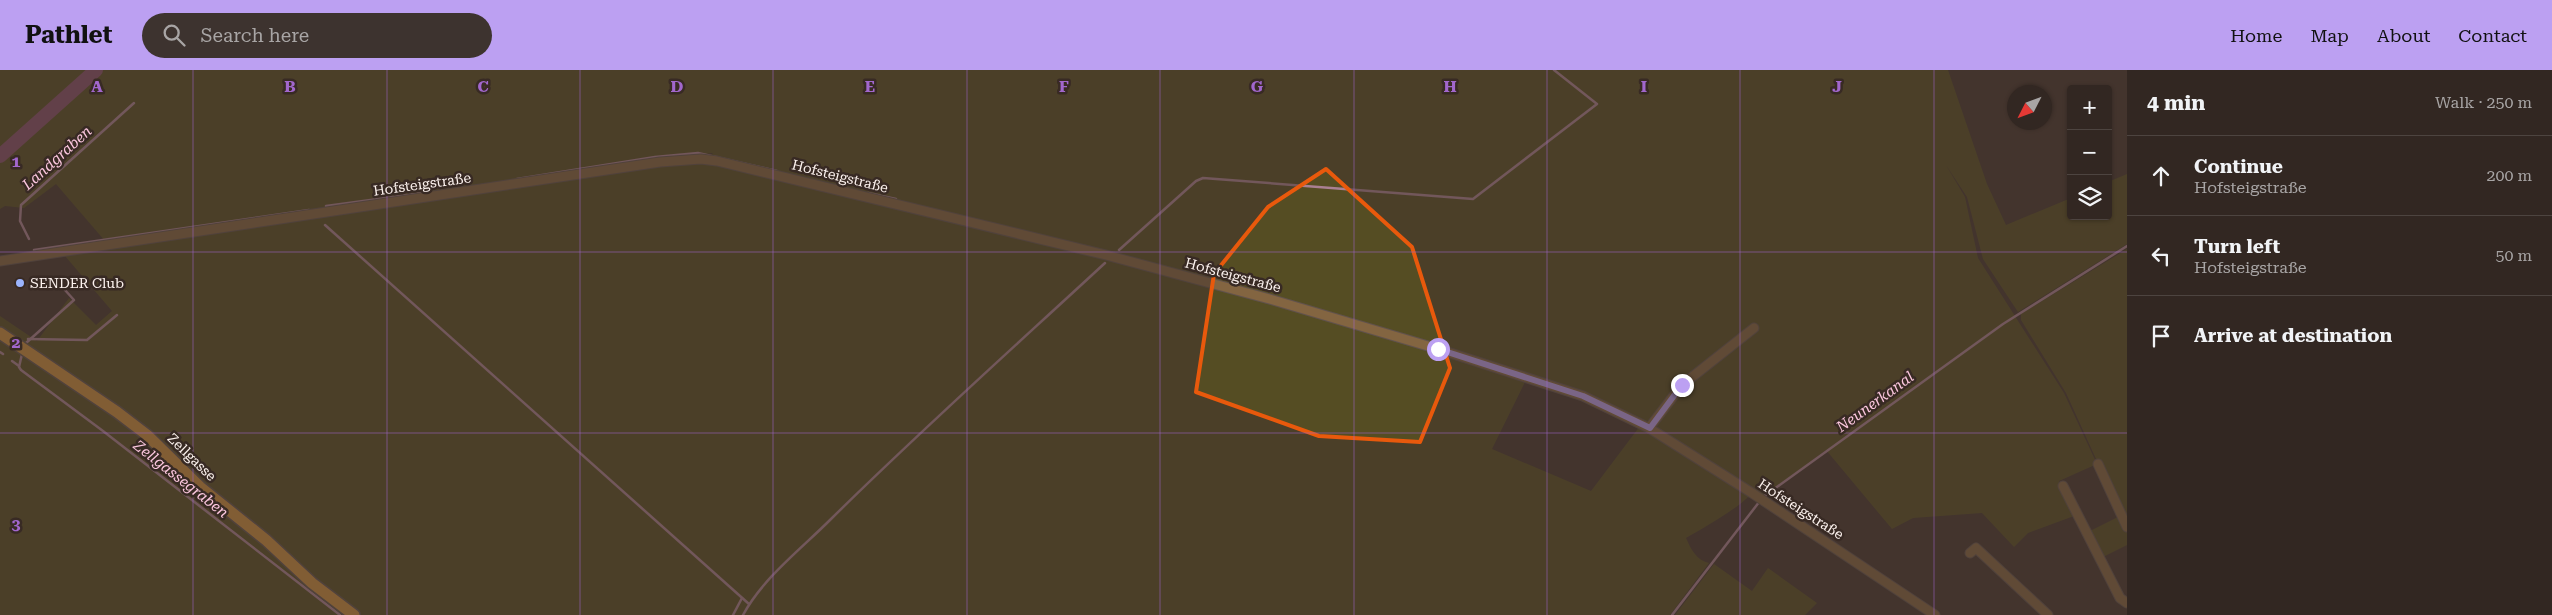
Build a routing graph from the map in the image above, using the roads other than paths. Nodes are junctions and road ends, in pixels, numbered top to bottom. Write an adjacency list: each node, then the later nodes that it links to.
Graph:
1 (0, 261): 4 (street, Hofsteigstraße)
2 (1754, 328): 4 (street)
3 (0, 333): 10 (main road, Zellgasse)
4 (1650, 428): 11 (street, Hofsteigstraße)
5 (2098, 464): 7 (street)
6 (2063, 486): 9 (street)
7 (2127, 527)
8 (1970, 553): 12 (street)
9 (2127, 603)
10 (354, 615)
11 (1935, 615)
12 (2048, 615)

